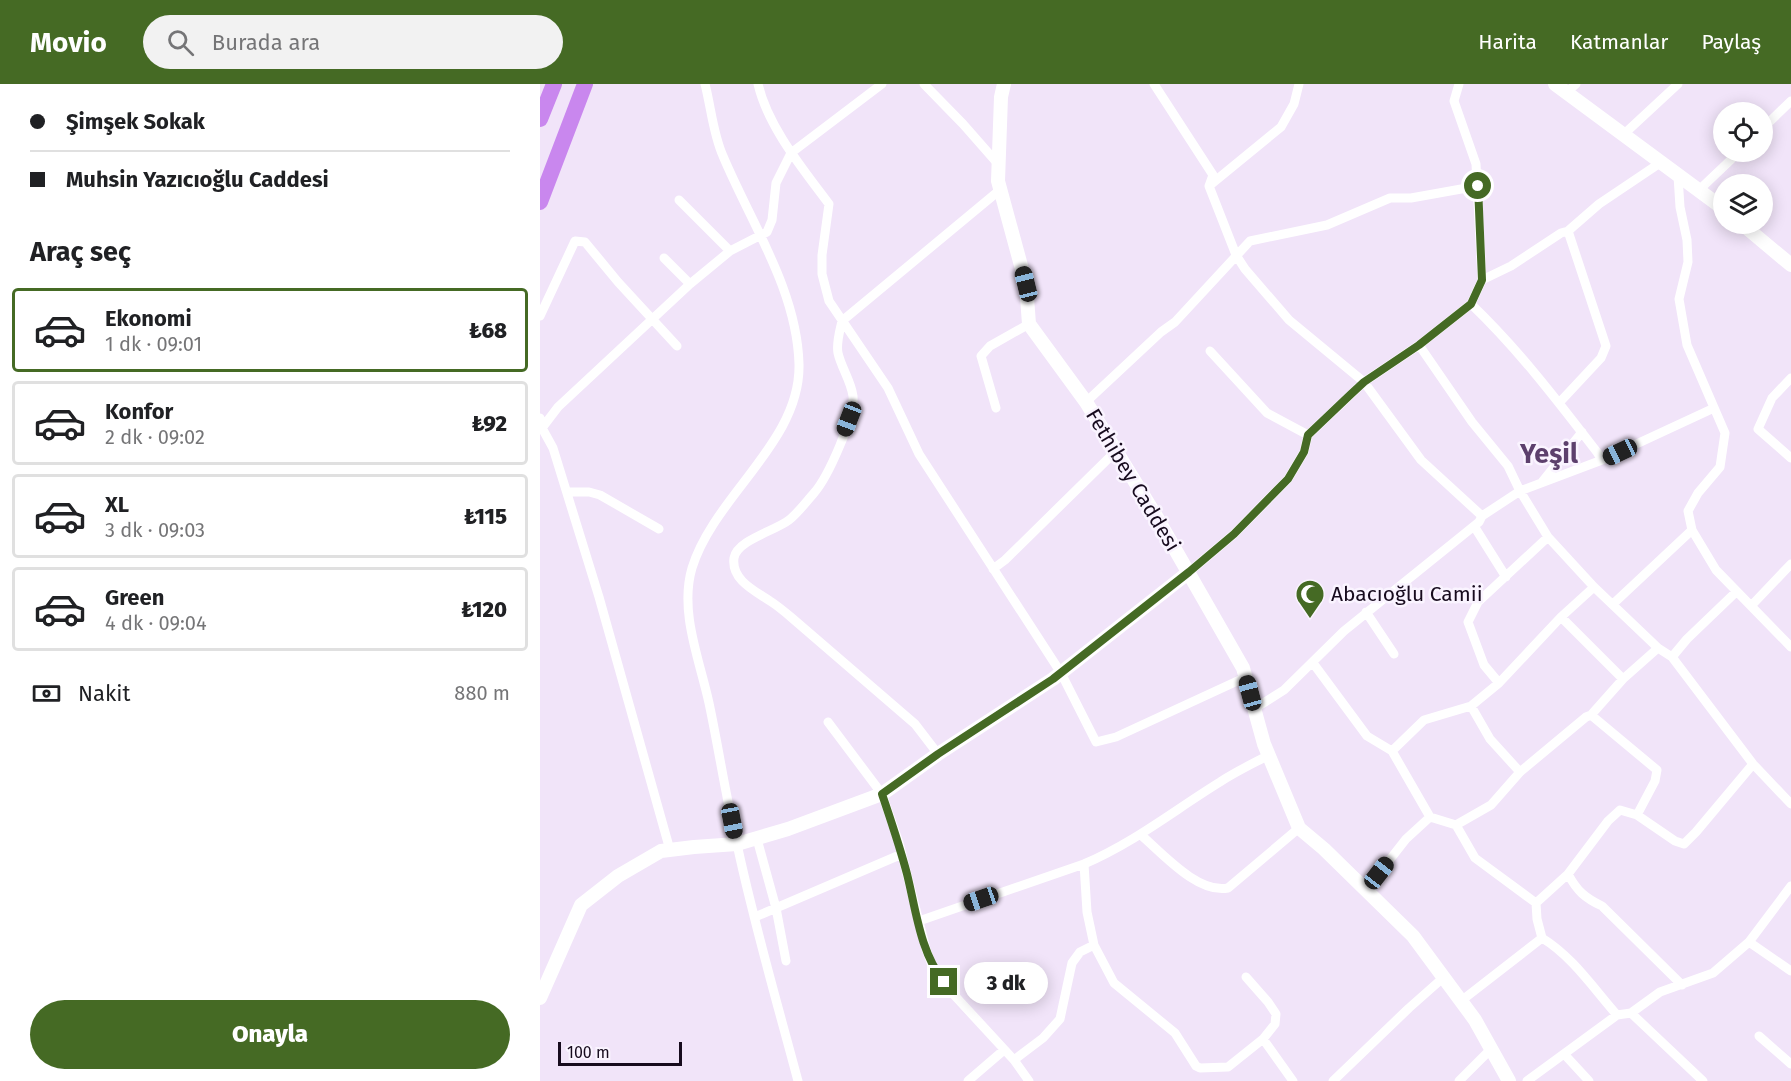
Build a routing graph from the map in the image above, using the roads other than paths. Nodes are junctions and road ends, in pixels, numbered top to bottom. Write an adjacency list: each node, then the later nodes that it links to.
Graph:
1 (554, 84): 15 (highway)
2 (585, 84): 28 (highway)
3 (705, 84): 31 (street)
4 (758, 84): 17 (street)
5 (882, 84): 17 (street)
6 (924, 84): 20 (street)
7 (1004, 84): 20 (street)
8 (1154, 84): 22 (street)
9 (1299, 84): 22 (street)
10 (1459, 84): 23 (street)
11 (1678, 84): 16 (street)
12 (1566, 87): 16 (street)
13 (1791, 101): 14 (street)
14 (1773, 118)
15 (540, 119)
16 (1623, 135): 19 (street)
17 (790, 153): 31 (street); 41 (street)
18 (1728, 162): 25 (street)
19 (1660, 163): 21 (street); 29 (street)
20 (999, 165): 24 (street)
21 (1678, 176): 25 (street); 51 (street)
22 (1209, 186): 33 (street)
23 (1478, 186): 33 (street); 36 (street)
24 (1001, 189): 41 (street); 42 (street)
25 (1699, 190): 27 (street)
26 (679, 200): 32 (street)
27 (1713, 201)
28 (540, 202)
29 (1568, 231): 36 (street); 49 (street)
30 (1754, 234): 35 (street)
31 (760, 235): 32 (street); 102 (street)
32 (730, 251): 37 (street)
33 (1236, 255): 47 (street); 48 (street)
34 (664, 258): 37 (street)
35 (1791, 265)
36 (1482, 280): 38 (street)
37 (690, 284): 40 (street)
38 (1471, 304): 43 (street); 49 (street)
39 (540, 316): 40 (street)
40 (654, 319): 44 (street); 52 (street)
41 (842, 321): 67 (street); 90 (street)
42 (1029, 324): 48 (street, Fethibey Caddesi); 50 (street)
43 (1419, 345): 47 (street); 59 (street)
44 (677, 346)
45 (1210, 351): 54 (street)
46 (1791, 378): 56 (street)
47 (1364, 382): 54 (street); 61 (street)
48 (1086, 402): 55 (street, Fethibey Caddesi)
49 (1559, 403): 53 (street)
50 (996, 408)
51 (1714, 408): 57 (street); 64 (street)
52 (541, 423): 60 (street)
53 (1582, 432): 57 (street); 58 (street)
54 (1308, 435): 68 (street)
55 (1116, 451): 67 (street); 68 (street, Fethibey Caddesi)
56 (1791, 458)
57 (1602, 460): 58 (street)
58 (1540, 483): 59 (street)
59 (1520, 491): 61 (street); 65 (street)
60 (567, 492): 63 (street); 103 (street)
61 (1482, 516): 62 (street)
62 (1474, 526): 69 (street); 74 (street)
63 (659, 529)
64 (1692, 530): 71 (street); 72 (street)
65 (1548, 537): 69 (street); 70 (street)
66 (1791, 564): 73 (street)
67 (993, 569): 81 (street)
68 (1189, 572): 81 (street); 82 (street, Fethibey Caddesi)
69 (1506, 577): 84 (street)
70 (1594, 587): 72 (street); 75 (street)
71 (1736, 592): 73 (street); 79 (street)
72 (1613, 604): 77 (street)
73 (1750, 606): 76 (street)
74 (1366, 612): 78 (street); 80 (street)
75 (1562, 617): 83 (street); 84 (street)
76 (1791, 647)
77 (1658, 648): 79 (street); 83 (street)
78 (1394, 654)
79 (1672, 657): 92 (street)
80 (1313, 663): 86 (street); 89 (street)
81 (1061, 673): 82 (street); 90 (street)
82 (1246, 677): 86 (street, Fethibey Caddesi)
83 (1623, 679): 87 (street)
84 (1499, 682): 85 (street)
85 (1471, 706): 89 (street); 93 (street)
86 (1254, 709): 91 (street, Fethibey Caddesi)
87 (1591, 715): 93 (street); 96 (street)
88 (828, 722): 94 (street)
89 (1392, 751): 97 (street)
90 (938, 754): 94 (street)
91 (1269, 755): 99 (street, Fethibey Caddesi); 100 (street)
92 (1753, 764): 95 (street); 96 (street)
93 (1520, 772): 98 (street)
94 (882, 794): 101 (street); 104 (street)
95 (1791, 804)
96 (1637, 815): 106 (street)
97 (1430, 817): 98 (street); 108 (street)
98 (1456, 825): 109 (street)
99 (1299, 828): 100 (street); 108 (street, Fethibey Caddesi)
100 (1141, 835): 105 (street)
101 (757, 839): 102 (street); 110 (street)
102 (737, 844): 103 (street); 111 (street)
103 (669, 850): 121 (street)
104 (902, 854): 110 (street); 112 (street)
105 (1084, 864): 112 (street); 115 (street)
106 (1568, 874): 109 (street); 120 (street)
107 (1791, 886): 114 (street)
108 (1366, 890): 119 (street, Fethibey Caddesi)
109 (1536, 903): 113 (street)
110 (776, 908): 111 (street); 116 (street)
111 (755, 917): 132 (street)
112 (919, 921): 128 (street)
113 (1542, 938): 122 (street); 124 (street)
114 (1749, 942): 117 (street); 120 (street)
115 (1094, 945): 126 (street); 130 (street)
116 (786, 961)
117 (1791, 971)
118 (1246, 977): 126 (street)
119 (1444, 977): 122 (street, Fethibey Caddesi); 136 (street)
120 (1682, 985): 123 (street)
121 (540, 998)
122 (1461, 1000): 127 (street, Fethibey Caddesi)
123 (1631, 1013): 124 (street); 141 (street)
124 (1617, 1016): 129 (street)
125 (1760, 1036): 131 (street)
126 (1263, 1040): 135 (street)
127 (1492, 1048): 137 (street); 138 (street, Fethibey Caddesi)
128 (1004, 1050): 130 (street); 133 (street)
129 (1565, 1055): 139 (street); 140 (street)
130 (1014, 1060): 134 (street)
131 (1791, 1064)
132 (798, 1081)
133 (968, 1081)
134 (1029, 1081)
135 (1293, 1081)
136 (1333, 1081)
137 (1459, 1081)
138 (1509, 1081)
139 (1527, 1081)
140 (1589, 1081)
141 (1703, 1081)

